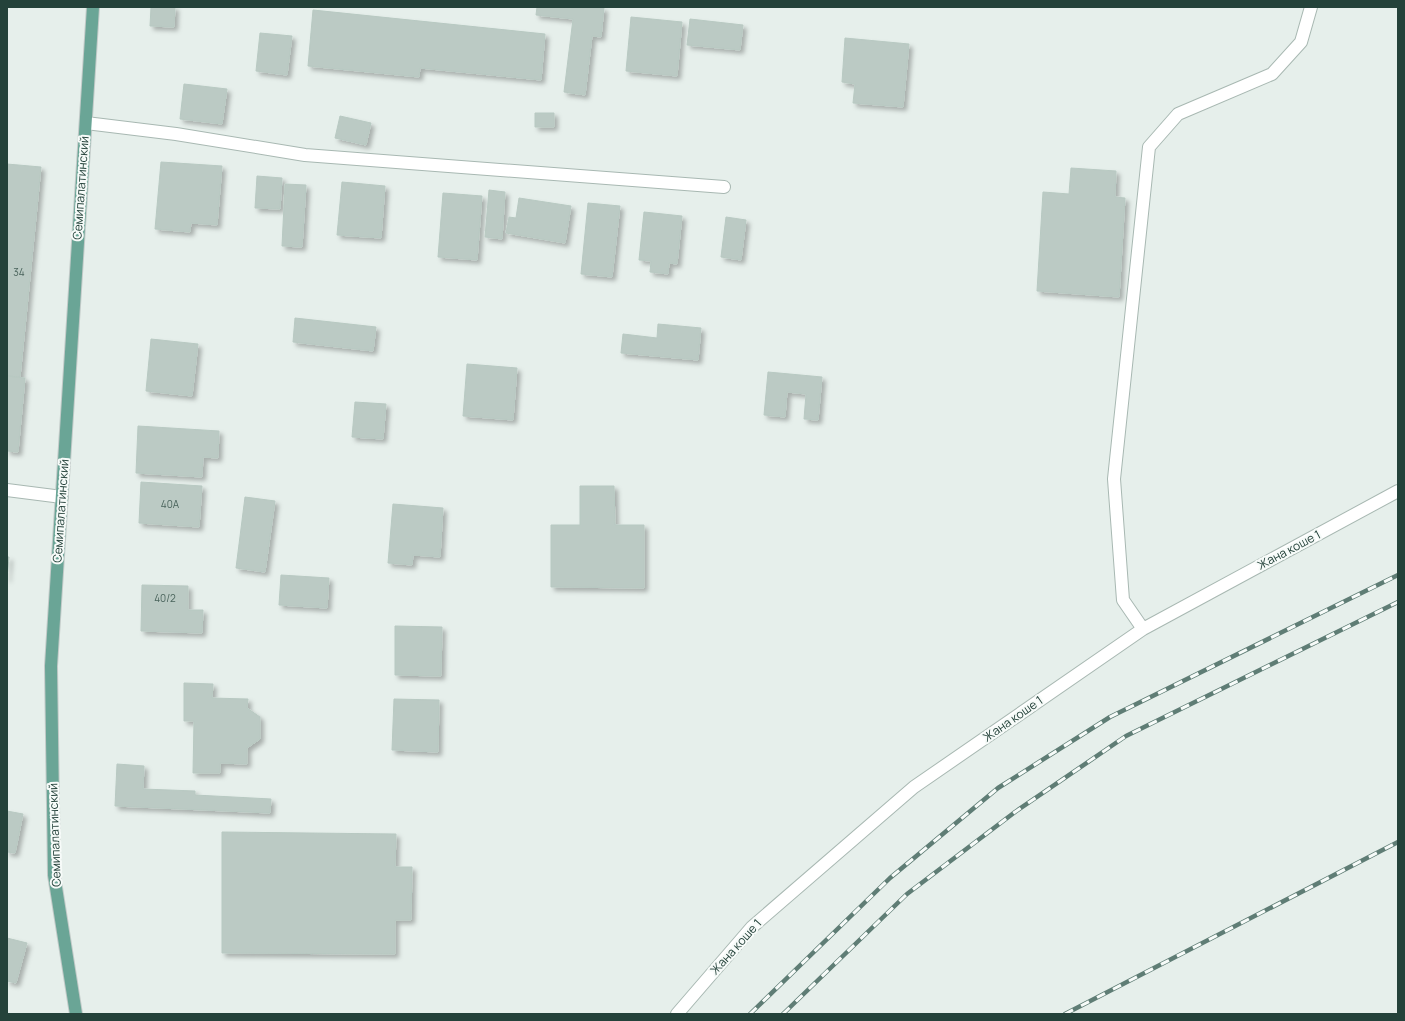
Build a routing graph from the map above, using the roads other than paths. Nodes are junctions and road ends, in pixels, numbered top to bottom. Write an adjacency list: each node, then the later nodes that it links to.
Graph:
1 (92, 7): 3 (main road, Семипалатинский)
2 (1311, 7): 8 (street)
3 (86, 123): 4 (street); 7 (main road, Семипалатинский)
4 (724, 187)
5 (7, 490): 7 (street)
6 (1398, 491): 8 (street, Жана коше 1)
7 (62, 497): 9 (main road, Семипалатинский)
8 (1143, 629): 10 (street, Жана коше 1)
9 (76, 1014)
10 (677, 1014)

